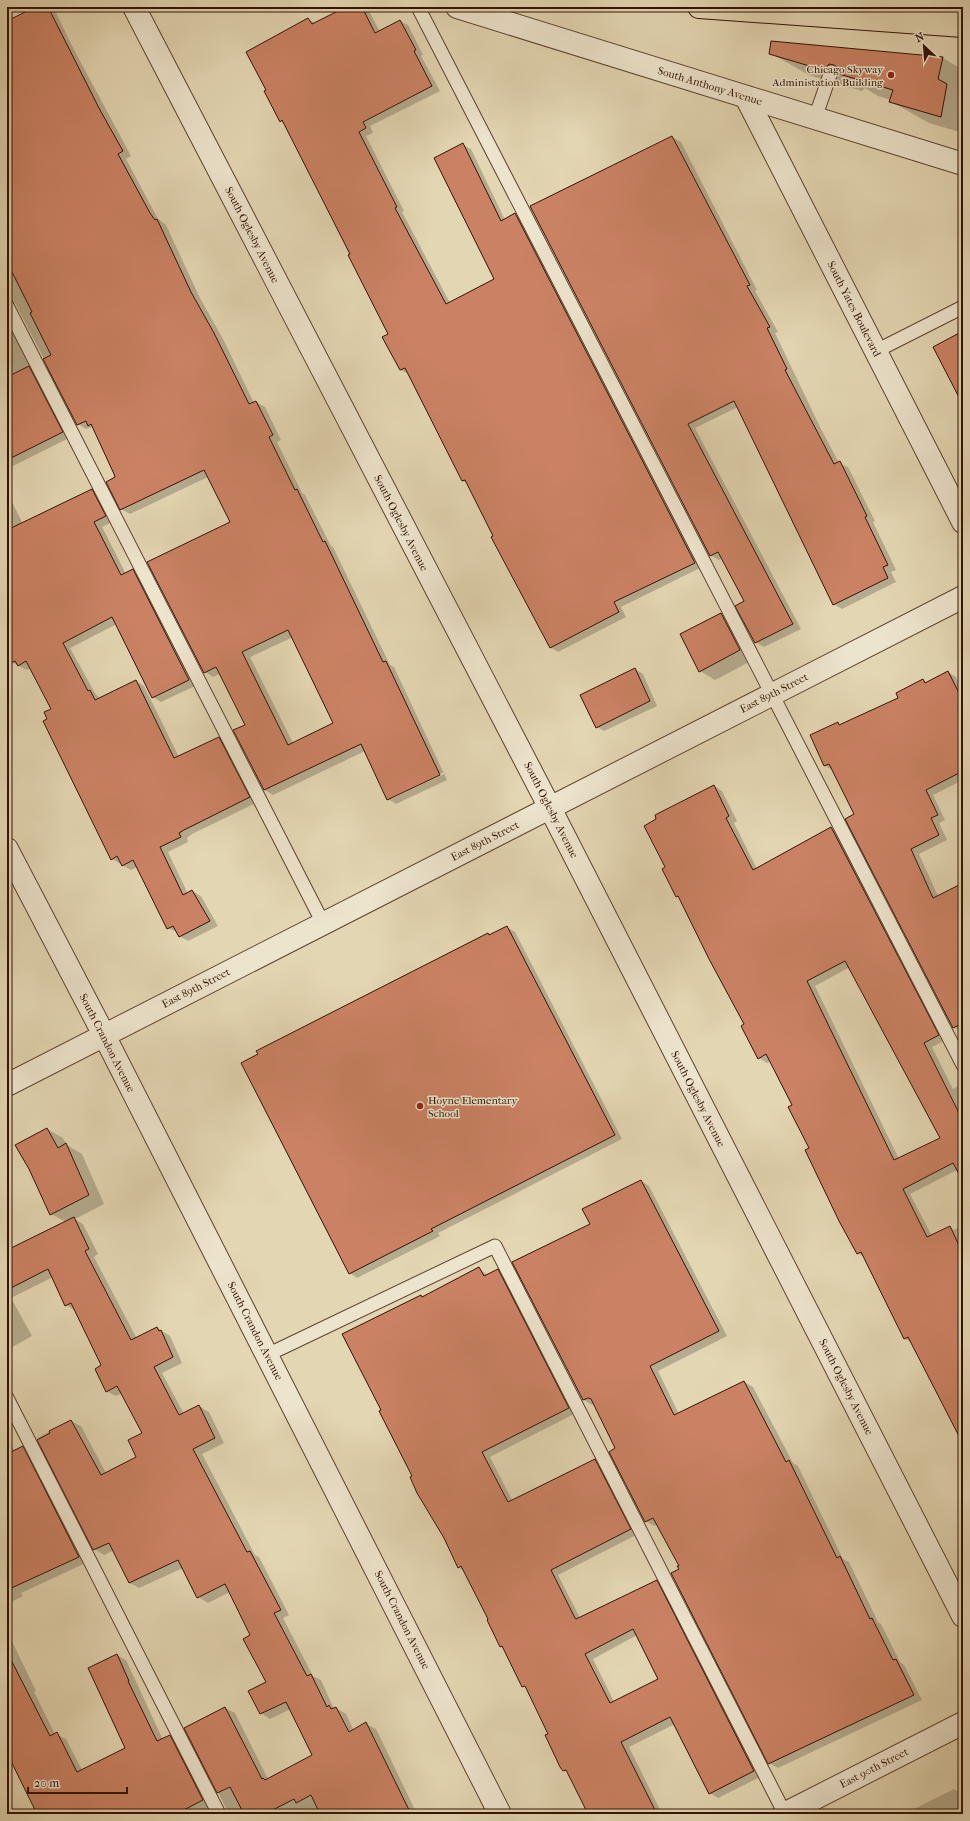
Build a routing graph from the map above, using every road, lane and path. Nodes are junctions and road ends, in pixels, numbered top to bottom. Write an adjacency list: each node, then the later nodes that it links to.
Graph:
1 (134, 7): 20 (street, South Oglesby Avenue)
2 (418, 7): 19 (lane)
3 (457, 7): 11 (street, South Anthony Avenue)
4 (699, 7): 9 (highway)
5 (864, 7): 8 (highway)
6 (926, 7): 7 (highway)
7 (963, 14)
8 (963, 20)
9 (963, 26)
10 (831, 72): 12 (lane)
11 (746, 97): 12 (street, South Anthony Avenue); 16 (street, South Yates Boulevard)
12 (815, 118): 13 (street, South Anthony Avenue)
13 (963, 164)
14 (7, 306): 22 (lane)
15 (963, 306): 16 (lane)
16 (876, 351): 17 (street, South Yates Boulevard)
17 (963, 522)
18 (963, 597): 19 (street, East 89th Street)
19 (771, 695): 20 (street, East 89th Street); 24 (lane)
20 (550, 808): 22 (street, East 89th Street); 28 (street, South Oglesby Avenue)
21 (7, 849): 23 (street, South Crandon Avenue)
22 (323, 923): 23 (street, East 89th Street)
23 (104, 1035): 25 (street, East 89th Street); 26 (street, South Crandon Avenue)
24 (963, 1065)
25 (7, 1085)
26 (267, 1355): 31 (street, South Crandon Avenue); 32 (lane)
27 (7, 1398): 30 (lane)
28 (963, 1616)
29 (963, 1723): 32 (street, East 90th Street)
30 (219, 1814)
31 (500, 1814)
32 (785, 1814)

